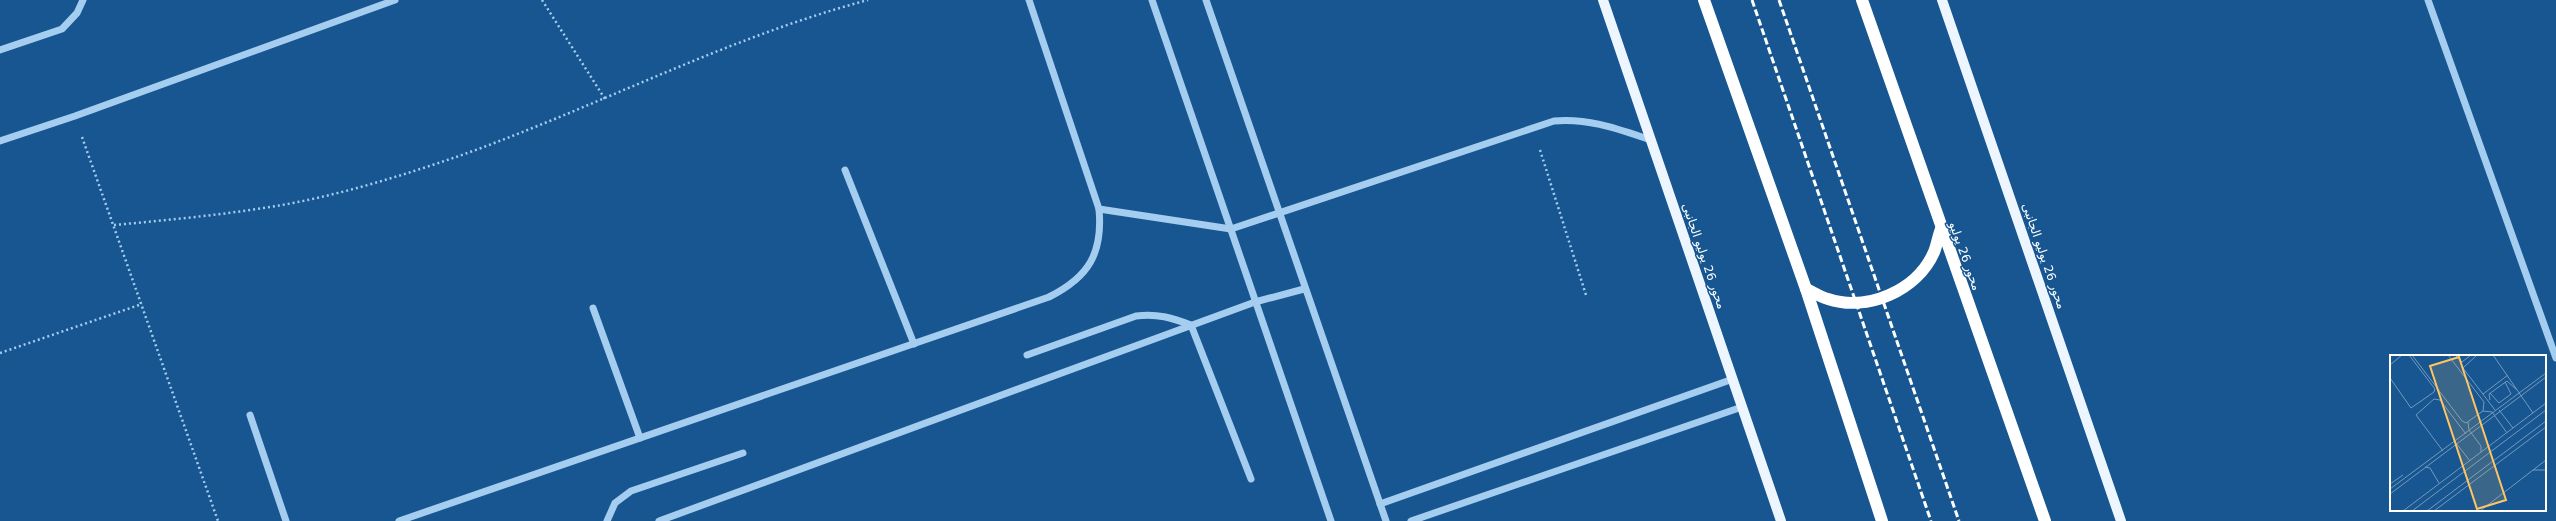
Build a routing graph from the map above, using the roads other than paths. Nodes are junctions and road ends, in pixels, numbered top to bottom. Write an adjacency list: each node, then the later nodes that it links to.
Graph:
1 (83, 0): 11 (street)
2 (395, 0): 13 (street)
3 (1029, 0): 15 (street)
4 (1152, 0): 17 (street)
5 (1206, 0): 16 (street)
6 (1603, 0): 12 (main road, محور 26 يوليو الجانبى)
7 (1704, 0): 20 (highway)
8 (1862, 0): 18 (highway, محور 26 يوليو)
9 (1942, 0): 44 (main road, محور 26 يوليو الجانبى)
10 (2428, 0): 26 (street)
11 (0, 50)
12 (1651, 140): 16 (street); 27 (main road, محور 26 يوليو الجانبى)
13 (0, 141)
14 (845, 170): 24 (street)
15 (1100, 209): 17 (street); 24 (street)
16 (1279, 212): 17 (street); 19 (street)
17 (1231, 229): 21 (street)
18 (1941, 229): 20 (highway); 43 (highway, محور 26 يوليو)
19 (1304, 289): 21 (street); 33 (street)
20 (1806, 289): 42 (highway)
21 (1256, 302): 23 (street); 38 (street)
22 (593, 308): 30 (street)
23 (1191, 325): 25 (street); 32 (street); 37 (street)
24 (914, 344): 30 (street)
25 (1027, 355)
26 (2556, 358)
27 (1733, 380): 28 (main road, محور 26 يوليو الجانبى); 33 (street)
28 (1742, 407): 40 (street); 41 (main road, محور 26 يوليو الجانبى)
29 (250, 416): 34 (street)
30 (640, 438): 35 (street)
31 (743, 453): 36 (street)
32 (1251, 479)
33 (1380, 504): 39 (street)
34 (286, 521)
35 (398, 521)
36 (606, 521)
37 (660, 521)
38 (1331, 521)
39 (1386, 521)
40 (1411, 521)
41 (1781, 521)
42 (1882, 521)
43 (2045, 521)
44 (2121, 521)

